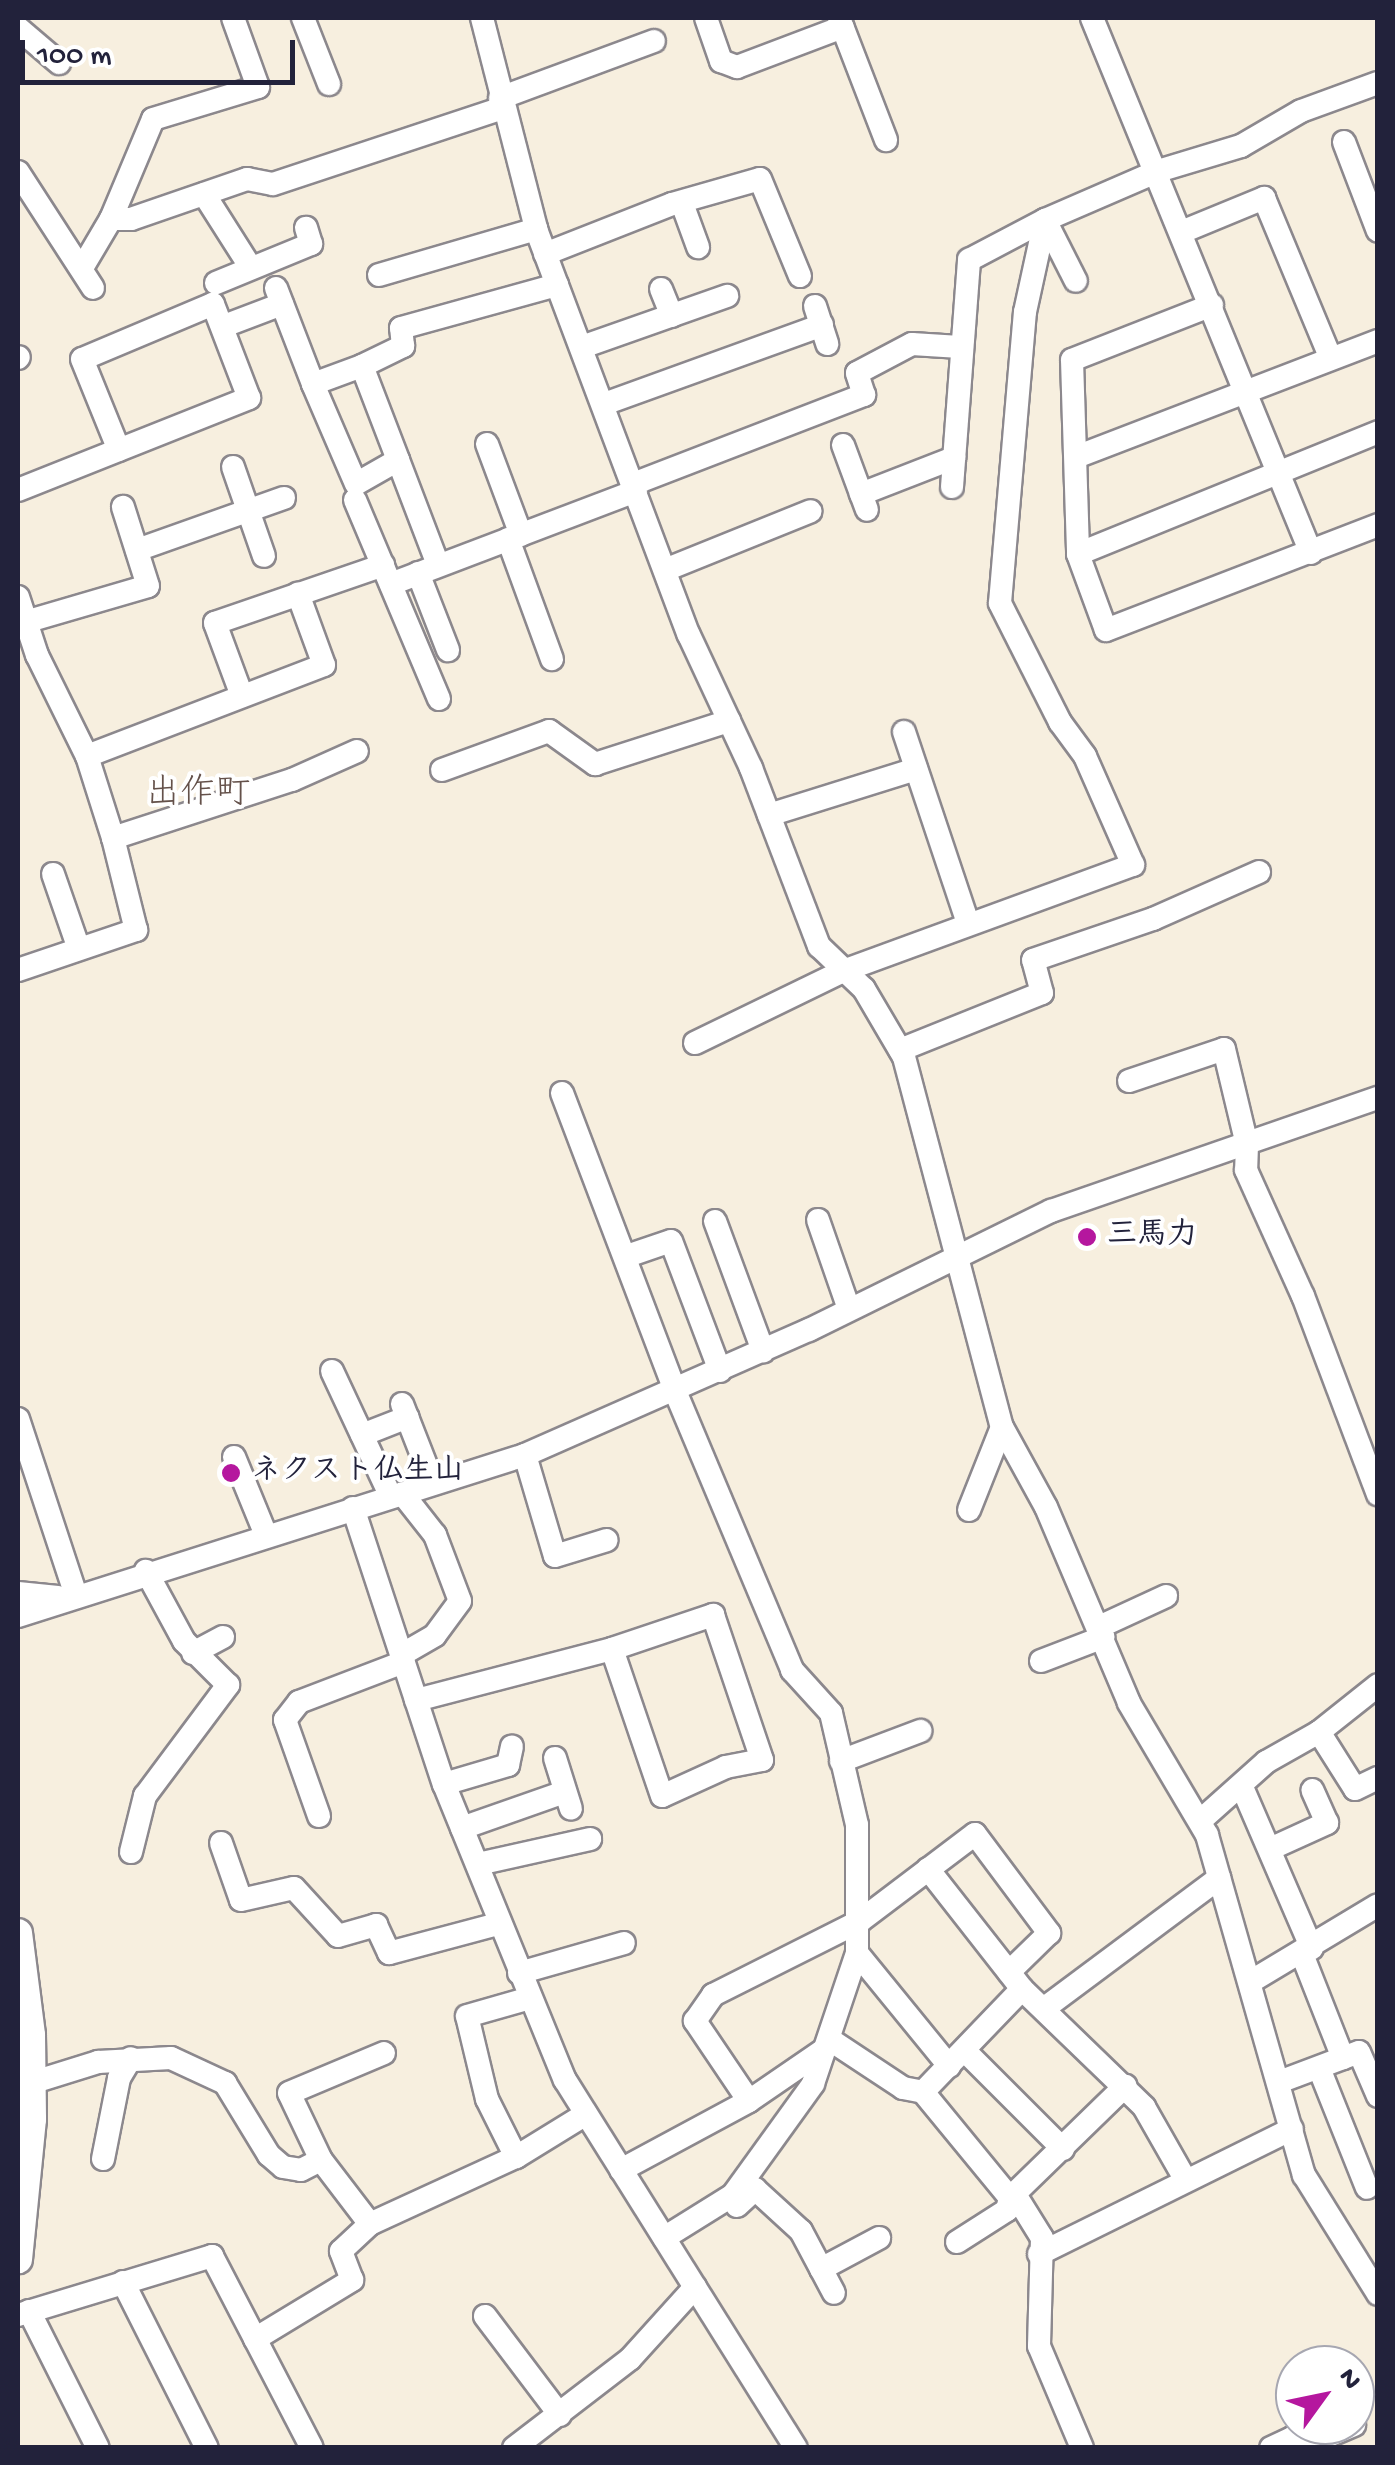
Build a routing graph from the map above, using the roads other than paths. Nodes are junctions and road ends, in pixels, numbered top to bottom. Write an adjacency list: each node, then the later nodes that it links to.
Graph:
1 (233, 18): 19 (street)
2 (304, 18): 11 (street)
3 (482, 18): 12 (street)
4 (706, 18): 6 (street)
5 (1092, 18): 15 (street)
6 (841, 22): 13 (street)
7 (18, 28): 9 (street)
8 (654, 41): 12 (street)
9 (59, 63)
10 (1378, 83): 15 (street)
11 (329, 84)
12 (502, 103): 17 (street); 22 (street)
13 (886, 140)
14 (1344, 142): 24 (street)
15 (1158, 171): 20 (street); 23 (street)
16 (18, 172): 19 (street)
17 (204, 194): 19 (street); 27 (street)
18 (682, 206): 25 (street); 26 (street); 29 (street)
19 (111, 218)
20 (1045, 220): 30 (street); 41 (street); 93 (street)
21 (306, 228): 27 (street)
22 (536, 229): 26 (street); 28 (street)
23 (1184, 231): 35 (street); 42 (street)
24 (1378, 231)
25 (698, 247)
26 (545, 254): 32 (street)
27 (250, 266): 31 (street)
28 (379, 274)
29 (800, 276)
30 (1076, 281)
31 (216, 283)
32 (557, 285): 40 (street); 43 (street)
33 (661, 289): 36 (street)
34 (727, 296): 36 (street)
35 (1212, 305): 45 (street); 51 (street)
36 (672, 316): 40 (street)
37 (821, 325): 46 (street)
38 (224, 326): 44 (street); 50 (street); 50 (street)
39 (1378, 342): 42 (street)
40 (582, 347): 46 (street)
41 (960, 347): 52 (street); 56 (street)
42 (1331, 359): 45 (street)
43 (362, 366): 44 (street); 53 (street)
44 (313, 384): 53 (street)
45 (1249, 391): 51 (street); 55 (street)
46 (604, 404): 56 (street)
47 (1378, 432): 55 (street)
48 (486, 444): 65 (street)
49 (844, 445): 52 (street)
50 (119, 450): 58 (street)
51 (1076, 457): 67 (street)
52 (954, 458): 57 (street)
53 (398, 460): 70 (street)
54 (234, 467): 62 (street)
55 (1280, 472): 67 (street); 68 (street)
56 (635, 487): 65 (street); 71 (street)
57 (952, 487)
58 (18, 490)
59 (284, 498): 62 (street)
60 (355, 500): 72 (street)
61 (123, 507): 66 (street)
62 (248, 510): 66 (street); 69 (street)
63 (811, 511): 71 (street)
64 (1378, 525): 68 (street)
65 (515, 537): 70 (street); 77 (street)
66 (136, 550): 75 (street)
67 (1078, 554): 68 (street)
68 (1311, 554)
69 (264, 556)
70 (428, 569): 72 (street); 76 (street)
71 (665, 570): 80 (street)
72 (386, 574): 73 (street); 79 (street)
73 (298, 594): 78 (street); 78 (street)
74 (18, 597): 75 (street)
75 (25, 622): 83 (street)
76 (448, 650)
77 (552, 659)
78 (242, 696): 83 (street)
79 (439, 699)
80 (729, 720): 85 (street); 86 (street)
81 (904, 732): 84 (street)
82 (358, 751): 87 (street)
83 (87, 756): 87 (street)
84 (916, 768): 86 (street); 90 (street)
85 (442, 770)
86 (770, 815): 93 (street)
87 (112, 838): 91 (street)
88 (1259, 872): 95 (street)
89 (53, 874): 91 (street)
90 (966, 918)
91 (79, 949): 92 (street)
92 (18, 966)
93 (843, 971): 94 (street); 95 (street)
94 (695, 1043)
95 (900, 1050): 102 (street)
96 (1129, 1081): 99 (street)
97 (562, 1093): 103 (street)
98 (1378, 1098): 99 (street)
99 (1247, 1145): 102 (street); 115 (street)
100 (818, 1220): 104 (street)
101 (715, 1222): 105 (street)
102 (952, 1255): 104 (street); 110 (street)
103 (627, 1256): 107 (street); 108 (street)
104 (849, 1309): 105 (street)
105 (763, 1351): 107 (street)
106 (332, 1371): 111 (street)
107 (720, 1371): 108 (street)
108 (675, 1391): 112 (street); 138 (street)
109 (18, 1420): 124 (street)
110 (1002, 1426): 118 (street); 126 (street)
111 (362, 1435): 114 (street); 116 (street)
112 (525, 1454): 114 (street); 120 (street)
113 (234, 1457): 119 (street)
114 (433, 1483): 116 (street)
115 (1378, 1494)
116 (396, 1495): 117 (street); 130 (street)
117 (353, 1508): 119 (street); 130 (street)
118 (969, 1510)
119 (266, 1535): 121 (street)
120 (607, 1540)
121 (146, 1572): 124 (street); 129 (street)
122 (18, 1593): 124 (street)
123 (1166, 1596): 126 (street)
124 (72, 1597): 125 (street)
125 (18, 1616)
126 (1102, 1632): 131 (street); 144 (street)
127 (223, 1637): 129 (street)
128 (612, 1649): 128 (street); 133 (street)
129 (193, 1653): 149 (street)
130 (403, 1658): 133 (street); 143 (street)
131 (1040, 1661)
132 (1375, 1690): 135 (street)
133 (416, 1700): 140 (street)
134 (920, 1731): 138 (street)
135 (1319, 1732): 139 (street); 141 (street)
136 (512, 1746): 140 (street)
137 (555, 1758): 145 (street)
138 (840, 1762): 154 (street)
139 (1378, 1778)
140 (444, 1784): 145 (street)
141 (1242, 1787): 144 (street); 148 (street)
142 (1312, 1790): 148 (street)
143 (319, 1816)
144 (1200, 1822): 152 (street)
145 (462, 1828): 150 (street)
146 (590, 1839): 150 (street)
147 (221, 1843): 155 (street)
148 (1270, 1849): 158 (street)
149 (131, 1852)
150 (478, 1864): 155 (street)
151 (928, 1868): 154 (street); 161 (street); 161 (street)
152 (1219, 1878): 162 (street); 164 (street)
153 (1378, 1904): 158 (street)
154 (860, 1921): 159 (street); 176 (street)
155 (498, 1924): 160 (street)
156 (18, 1934): 172 (main road)
157 (624, 1943): 160 (street)
158 (1307, 1952): 162 (street); 166 (street)
159 (857, 1953): 165 (street); 169 (street)
160 (519, 1974): 163 (street)
161 (1016, 1980): 164 (street); 169 (street)
162 (1250, 1982): 171 (street)
163 (530, 1998): 177 (street); 180 (street)
164 (1046, 2007): 173 (street)
165 (832, 2041): 174 (street); 176 (street); 190 (street)
166 (1360, 2052): 170 (street); 175 (street)
167 (384, 2053): 182 (street)
168 (131, 2058): 172 (street); 181 (street); 182 (street)
169 (956, 2058): 174 (street); 179 (street)
170 (1320, 2068): 171 (street); 185 (street)
171 (1279, 2082): 178 (street)
172 (25, 2084): 192 (main road)
173 (1125, 2086): 179 (street); 184 (street)
174 (923, 2092): 186 (street)
175 (1378, 2096)
176 (749, 2101): 183 (street)
177 (586, 2114): 180 (street); 183 (street)
178 (1292, 2129): 184 (street); 197 (street)
179 (1063, 2149): 186 (street)
180 (516, 2156): 187 (street)
181 (103, 2159)
182 (321, 2160): 187 (street)
183 (622, 2170): 190 (street)
184 (1185, 2179): 191 (street)
185 (1366, 2188)
186 (1013, 2197): 189 (street); 191 (street)
187 (370, 2224): 200 (street)
188 (879, 2238): 193 (street)
189 (958, 2242)
190 (667, 2243): 193 (street); 195 (street)
191 (1039, 2254): 207 (street)
192 (18, 2260)
193 (821, 2268): 196 (street)
194 (123, 2282): 198 (street); 200 (street); 204 (street)
195 (695, 2287): 201 (street); 202 (street)
196 (834, 2293)
197 (1378, 2294)
198 (23, 2313): 203 (street)
199 (485, 2316): 201 (street)
200 (255, 2339): 205 (street)
201 (560, 2414): 206 (street)
202 (788, 2446)
203 (98, 2448)
204 (207, 2448)
205 (312, 2448)
206 (514, 2448)
207 (1082, 2448)
208 (1270, 2448): 209 (street)
209 (1300, 2448)

